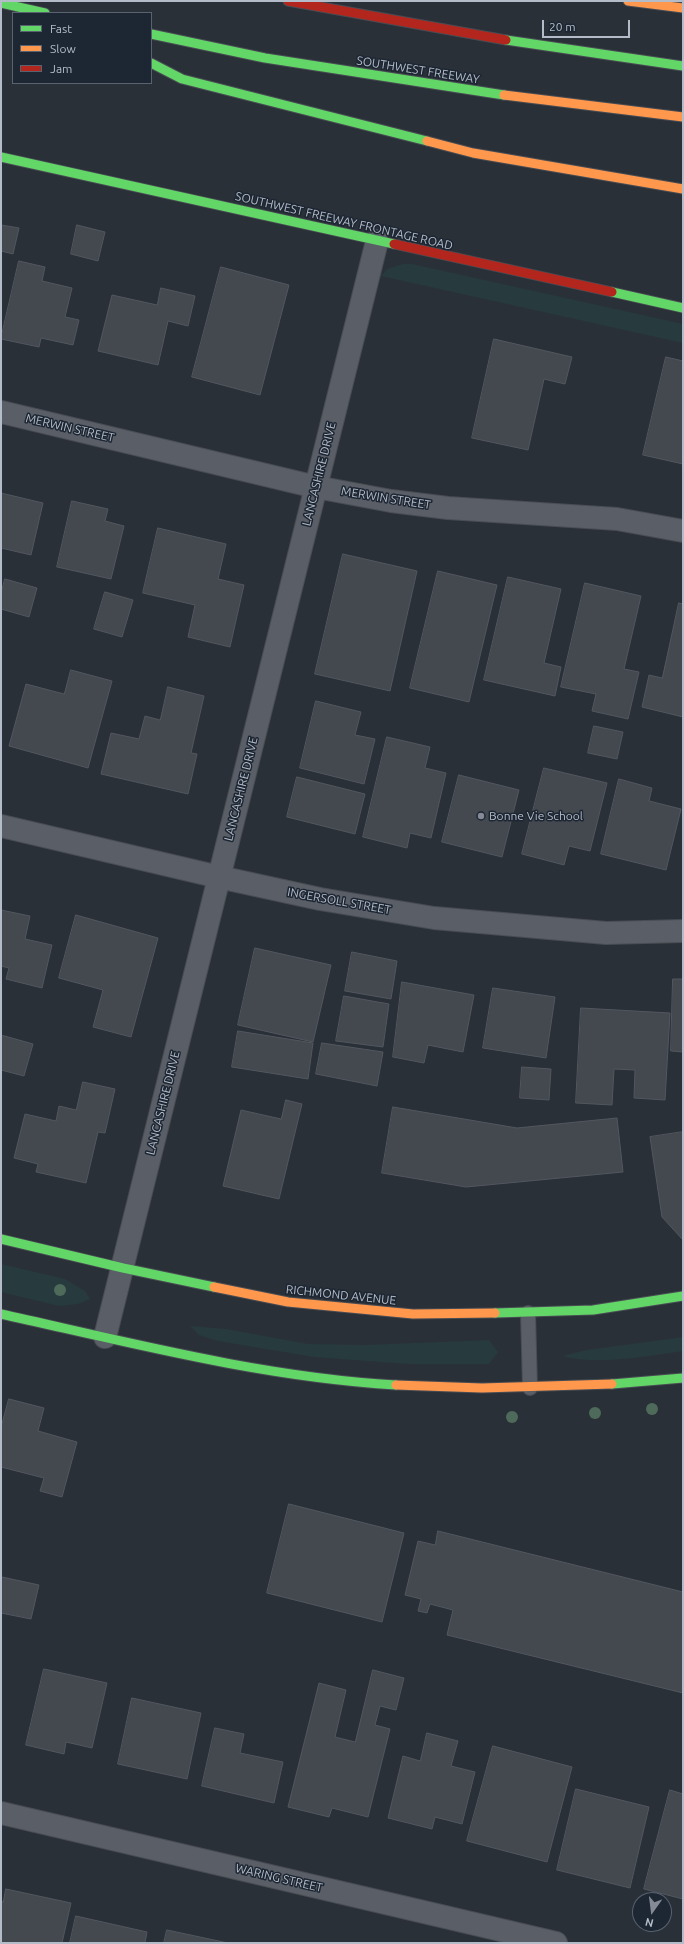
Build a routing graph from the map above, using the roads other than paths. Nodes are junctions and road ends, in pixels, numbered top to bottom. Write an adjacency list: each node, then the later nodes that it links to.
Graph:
1 (288, 1): 8 (main road)
2 (628, 1): 4 (main road)
3 (1, 3): 5 (main road)
4 (683, 8)
5 (41, 12)
6 (152, 34): 9 (main road, SOUTHWEST FREEWAY)
7 (152, 64): 11 (main road)
8 (683, 66)
9 (683, 118)
10 (1, 156): 12 (main road, SOUTHWEST FREEWAY FRONTAGE ROAD)
11 (683, 189)
12 (377, 241): 13 (main road, SOUTHWEST FREEWAY FRONTAGE ROAD); 15 (street, LANCASHIRE DRIVE)
13 (683, 308)
14 (1, 412): 15 (street, MERWIN STREET)
15 (316, 487): 16 (street, MERWIN STREET); 18 (street, LANCASHIRE DRIVE)
16 (683, 531)
17 (1, 826): 18 (street, INGERSOLL STREET)
18 (219, 878): 19 (street, INGERSOLL STREET); 21 (street, LANCASHIRE DRIVE)
19 (683, 931)
20 (1, 1239): 21 (main road, RICHMOND AVENUE)
21 (123, 1268): 23 (main road, RICHMOND AVENUE); 25 (street, LANCASHIRE DRIVE)
22 (683, 1296): 23 (main road, RICHMOND AVENUE)
23 (528, 1313): 27 (lane)
24 (1, 1314): 25 (main road)
25 (105, 1337): 27 (main road)
26 (683, 1378): 27 (main road)
27 (530, 1388)
28 (1, 1813): 29 (street, WARING STREET)
29 (556, 1943)

